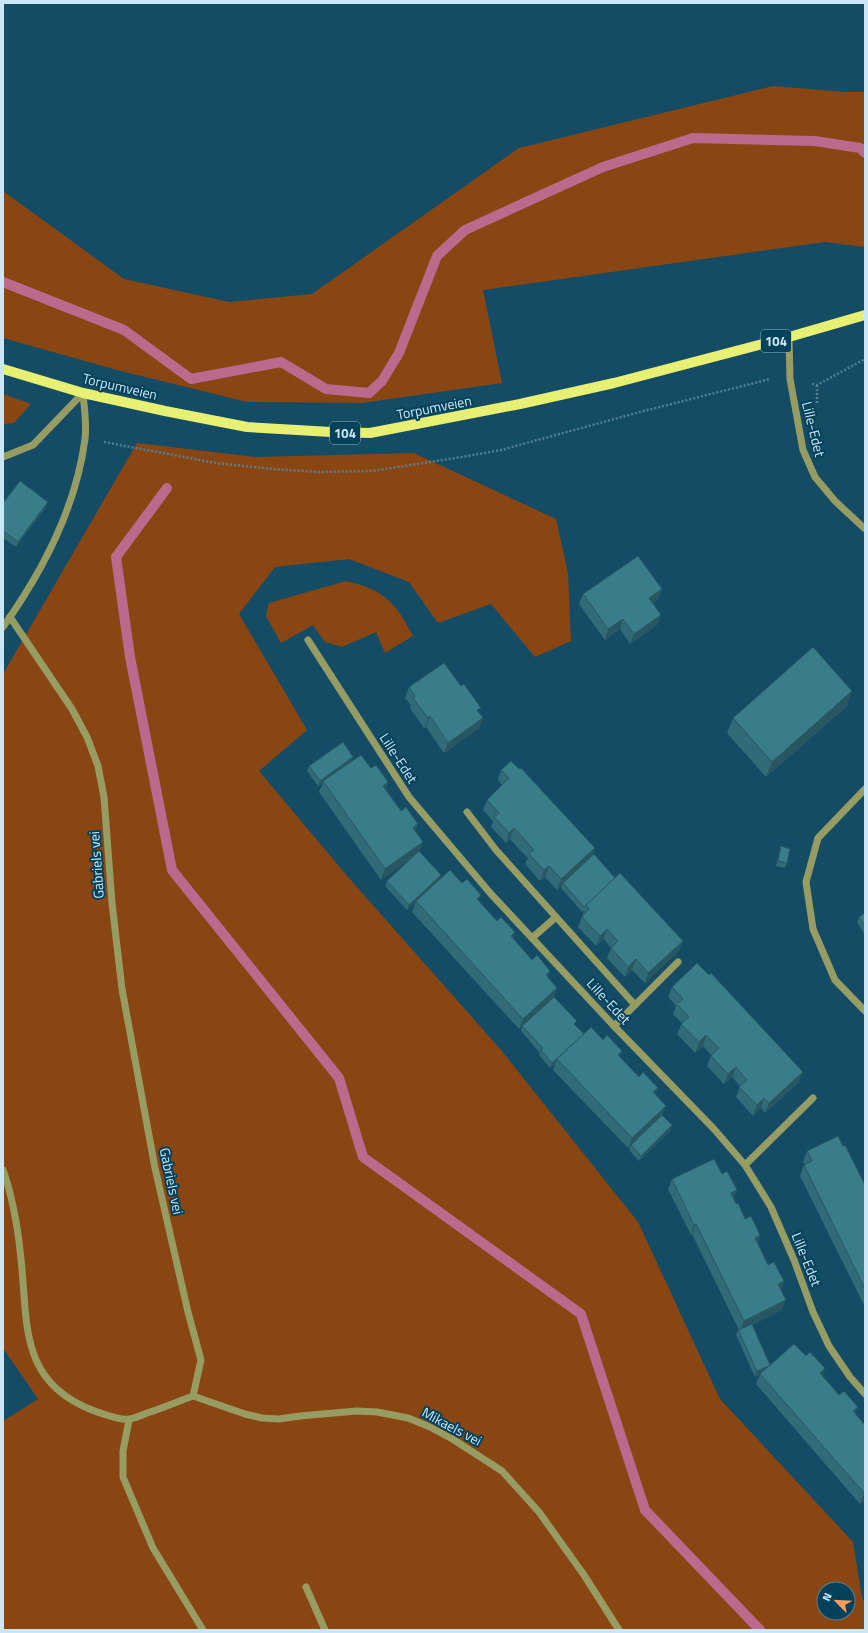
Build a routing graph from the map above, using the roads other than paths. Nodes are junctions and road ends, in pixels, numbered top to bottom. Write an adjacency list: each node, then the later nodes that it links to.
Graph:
1 (865, 315): 2 (main road, Torpumveien / 104)
2 (789, 337): 4 (main road, Torpumveien / 104); 6 (street, Lille-Edet)
3 (3, 369): 4 (main road, Torpumveien / 104)
4 (83, 393): 5 (street); 7 (street)
5 (3, 457)
6 (865, 529)
7 (10, 617): 8 (street); 22 (street, Gabriels vei)
8 (3, 627)
9 (308, 640): 13 (street, Lille-Edet)
10 (865, 789): 16 (street)
11 (467, 812): 12 (street)
12 (556, 917): 13 (street); 15 (street)
13 (532, 938): 17 (street, Lille-Edet)
14 (678, 962): 15 (street)
15 (635, 1005): 17 (street)
16 (865, 1011)
17 (614, 1026): 19 (street, Lille-Edet)
18 (813, 1098): 19 (street)
19 (745, 1165): 21 (street, Lille-Edet)
20 (3, 1170): 23 (street)
21 (865, 1394)
22 (193, 1396): 23 (street); 27 (street, Mikaels vei)
23 (129, 1420): 25 (street)
24 (306, 1587): 26 (street)
25 (202, 1630)
26 (325, 1630)
27 (619, 1630)

